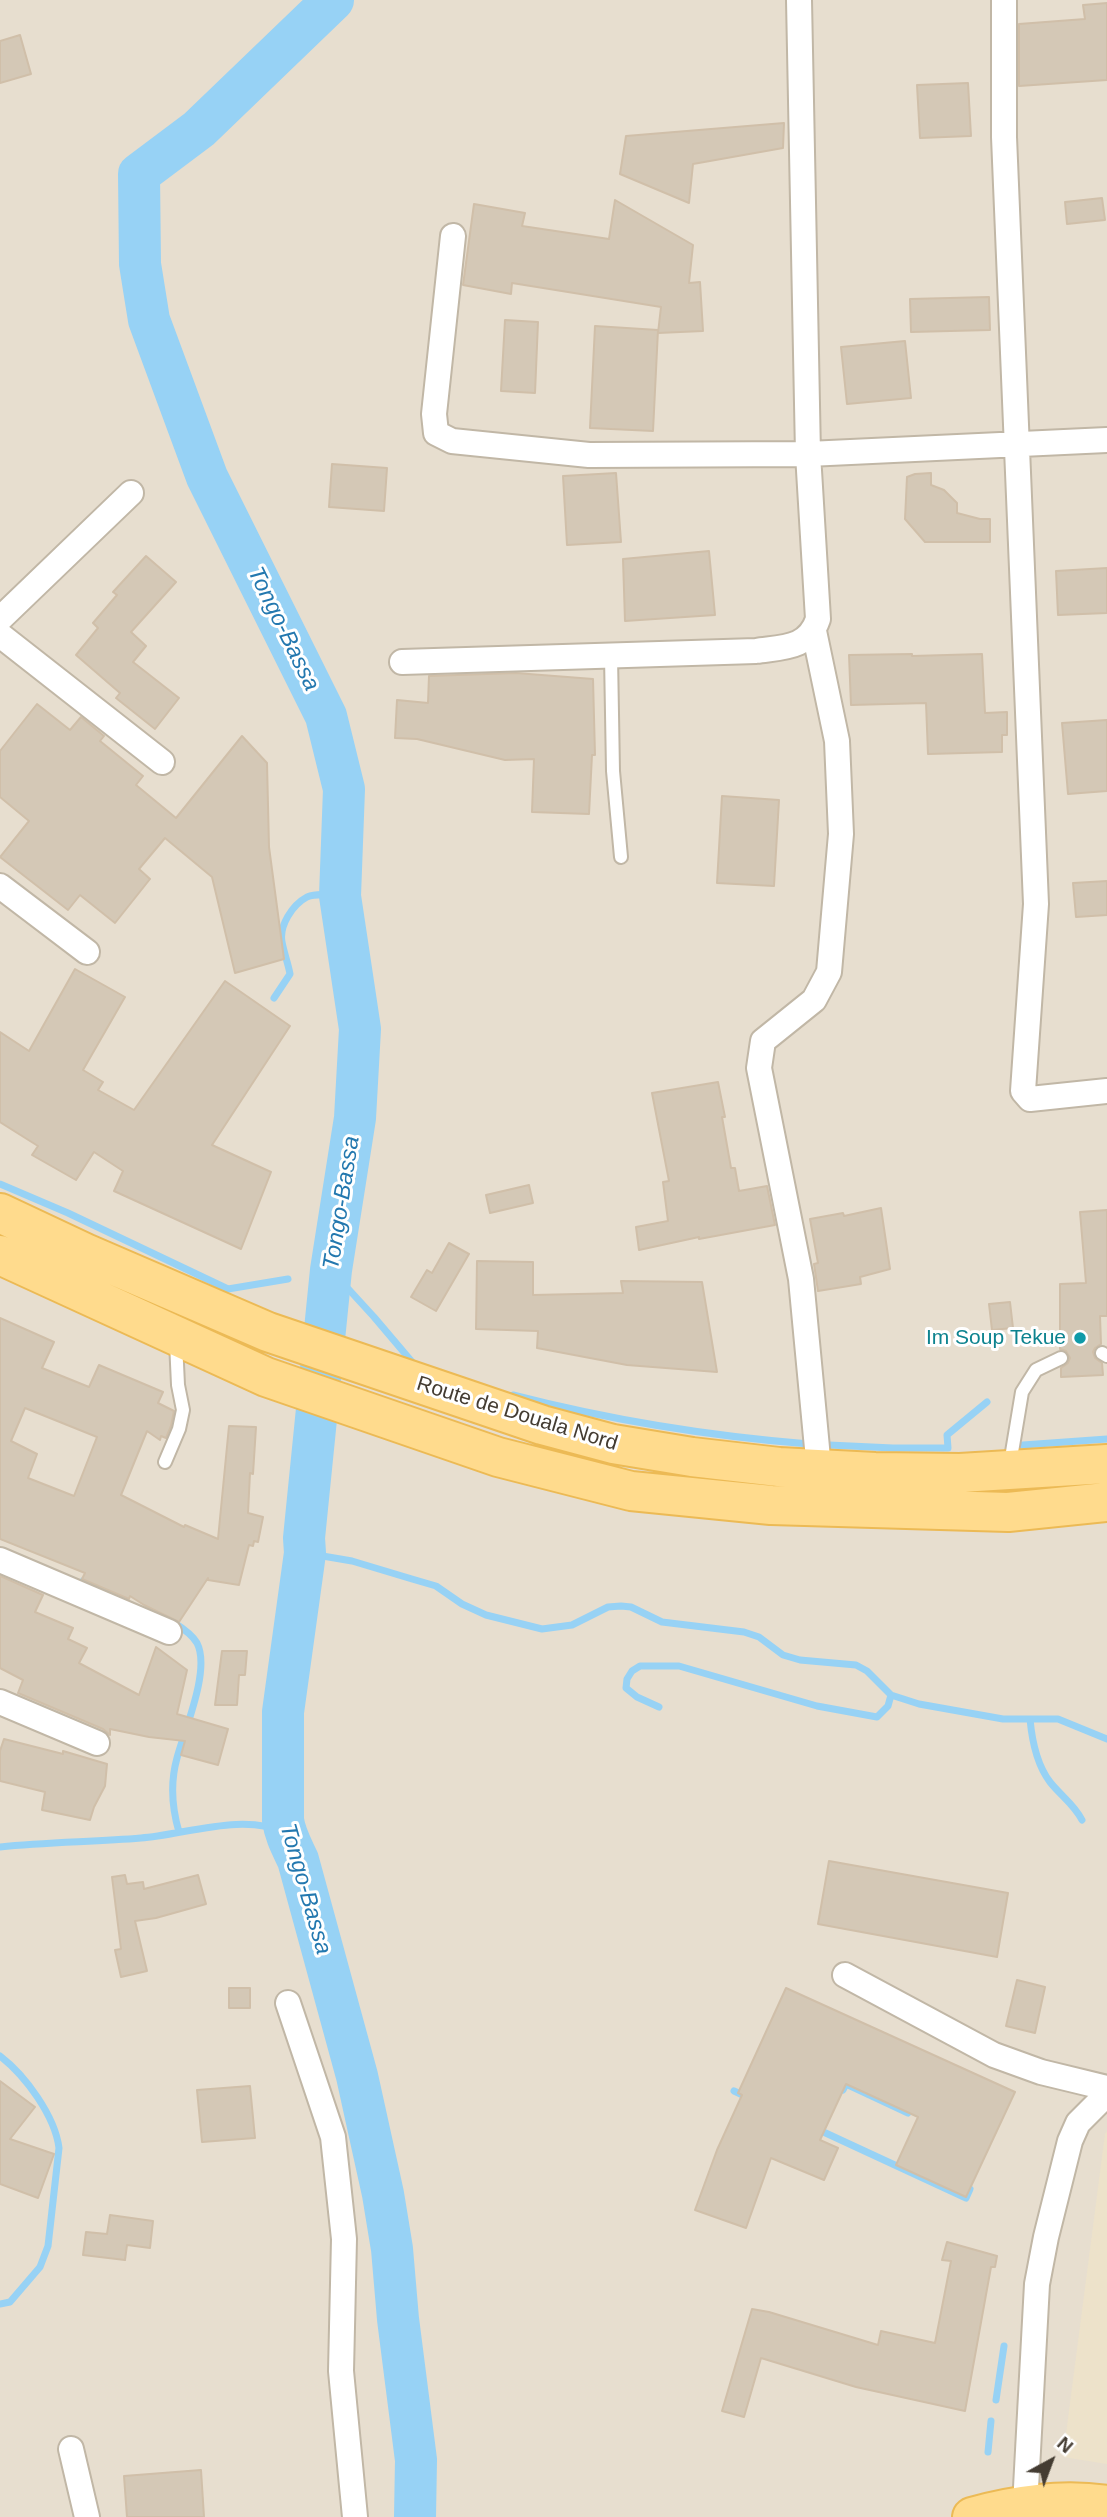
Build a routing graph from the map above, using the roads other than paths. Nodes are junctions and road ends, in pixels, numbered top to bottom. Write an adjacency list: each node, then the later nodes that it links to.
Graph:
1 (799, 0): 6 (street)
2 (1004, 0): 5 (street)
3 (453, 236): 6 (street)
4 (1107, 440): 5 (street)
5 (1017, 445): 6 (street); 17 (street)
6 (808, 454): 9 (street)
7 (131, 493): 8 (street)
8 (0, 619)
9 (814, 631): 11 (street); 25 (street)
10 (0, 635): 13 (street)
11 (611, 656): 12 (street); 14 (lane)
12 (401, 662)
13 (162, 762)
14 (621, 856)
15 (0, 886): 16 (street)
16 (88, 952)
17 (1107, 1091)
18 (0, 1213): 20 (main road, Route de Douala Nord)
19 (0, 1255): 20 (main road)
20 (76, 1269): 21 (main road, Route de Douala Nord); 25 (main road, Route de Douala Nord)
21 (175, 1335): 23 (lane); 27 (main road, Route de Douala Nord)
22 (1061, 1358): 26 (lane)
23 (165, 1462)
24 (1107, 1464): 26 (main road, Route de Douala Nord)
25 (819, 1469): 26 (main road, Route de Douala Nord)
26 (1009, 1471)
27 (1107, 1502)
28 (0, 1560): 29 (street)
29 (169, 1632)
30 (0, 1702): 31 (street)
31 (97, 1743)
32 (845, 1975): 34 (street)
33 (288, 2003): 40 (street)
34 (1107, 2088)
35 (1107, 2094): 38 (street)
36 (71, 2449): 39 (street)
37 (1107, 2505): 38 (main road)
38 (1025, 2506): 41 (main road)
39 (87, 2517)
40 (355, 2517)
41 (972, 2517)

